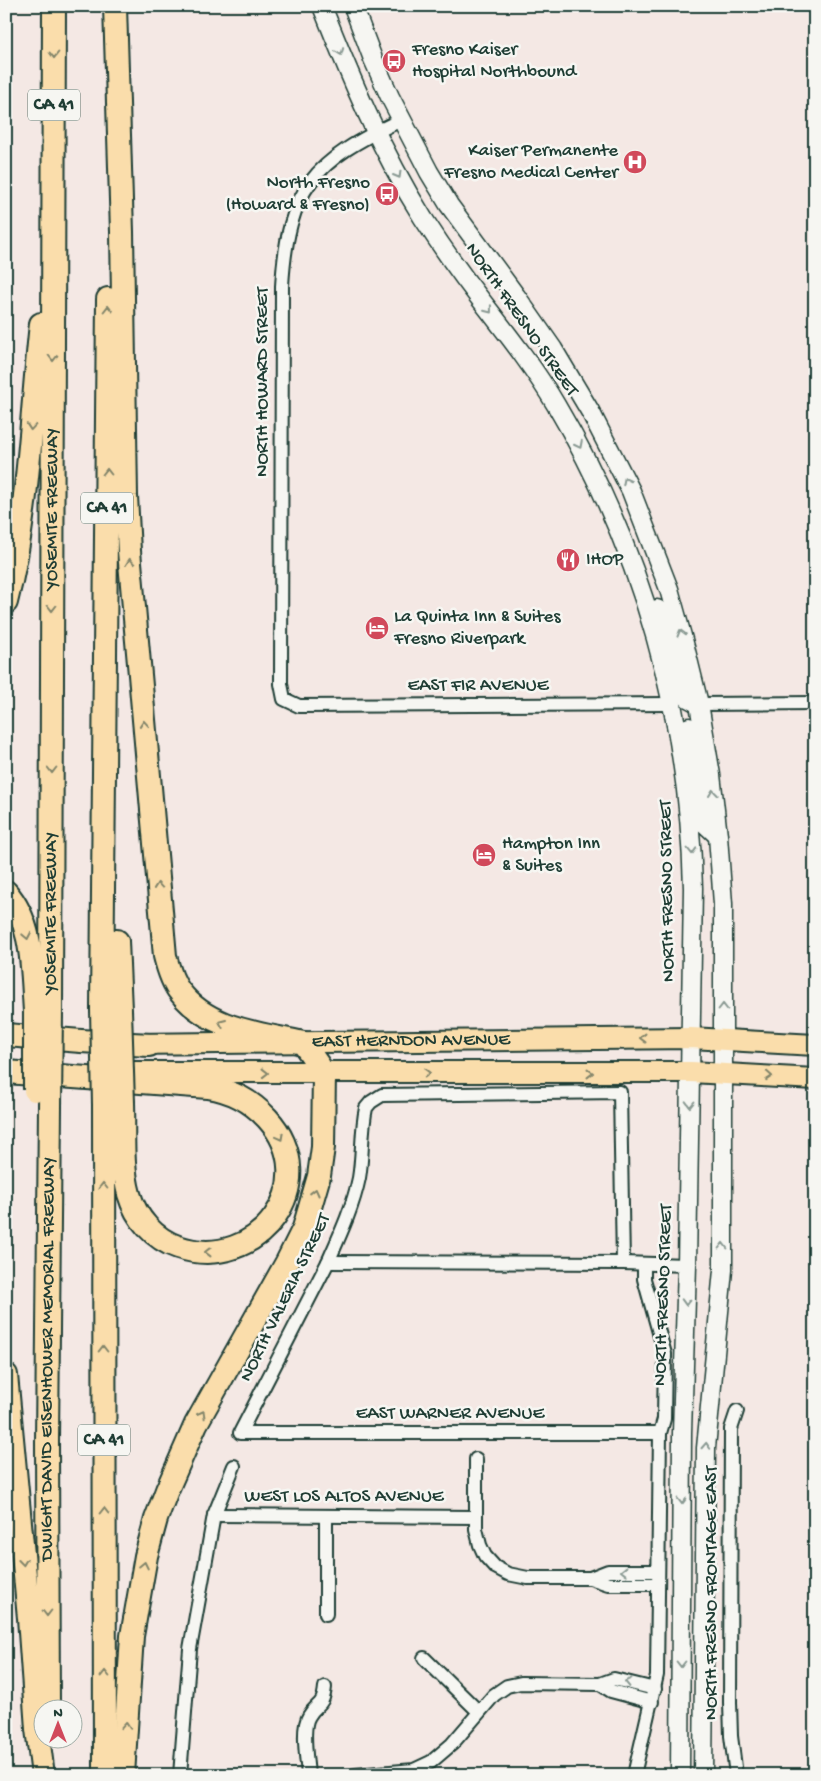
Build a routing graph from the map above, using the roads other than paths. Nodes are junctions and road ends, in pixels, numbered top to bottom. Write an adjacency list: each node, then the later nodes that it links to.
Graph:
1 (54, 6): 8 (highway, YOSEMITE FREEWAY / CA 41, one-way to 8)
2 (110, 6): 30 (highway, CA 41, one-way to 2, bridge)
3 (115, 6): 21 (highway, one-way to 3)
4 (322, 6): 7 (main road, NORTH FRESNO STREET, one-way to 7)
5 (353, 6): 6 (main road, NORTH FRESNO STREET)
6 (401, 120): 7 (street, NORTH HOWARD STREET); 14 (main road, NORTH FRESNO STREET, one-way to 6)
7 (375, 132): 10 (main road, NORTH FRESNO STREET, one-way to 10); 11 (street, NORTH HOWARD STREET)
8 (54, 204): 9 (highway, one-way to 9); 17 (highway, YOSEMITE FREEWAY / CA 41, one-way to 17)
9 (6, 602)
10 (646, 602): 13 (main road, NORTH FRESNO STREET); 14 (main road)
11 (284, 699): 13 (street, EAST FIR AVENUE)
12 (815, 703): 14 (street)
13 (673, 704): 15 (main road); 19 (main road, NORTH FRESNO STREET, one-way to 19)
14 (699, 704): 15 (main road, NORTH FRESNO STREET, one-way to 14)
15 (718, 836): 20 (main road, NORTH FRESNO STREET, one-way to 15)
16 (6, 892): 17 (highway, one-way to 17)
17 (43, 1011): 52 (highway, DWIGHT DAVID EISENHOWER MEMORIAL FREEWAY, one-way to 52, bridge)
18 (6, 1035): 23 (highway)
19 (692, 1038): 20 (main road, EAST HERNDON AVENUE); 21 (main road, EAST HERNDON AVENUE, one-way to 21); 26 (main road, NORTH FRESNO STREET)
20 (722, 1039): 24 (main road, EAST HERNDON AVENUE); 28 (main road, NORTH FRESNO STREET)
21 (303, 1043): 23 (main road, EAST HERNDON AVENUE); 27 (highway)
22 (6, 1044): 23 (main road, EAST HERNDON AVENUE)
23 (148, 1044)
24 (815, 1044)
25 (6, 1072): 27 (main road, EAST HERNDON AVENUE, one-way to 27); 30 (highway, one-way to 30)
26 (691, 1072): 27 (main road, EAST HERNDON AVENUE, one-way to 26); 28 (main road, EAST HERNDON AVENUE); 34 (main road, NORTH FRESNO STREET, one-way to 34)
27 (324, 1073): 59 (highway, one-way to 27)
28 (723, 1073): 29 (main road, EAST HERNDON AVENUE, one-way to 29); 65 (main road, NORTH FRESNO STREET, one-way to 28)
29 (815, 1079)
30 (113, 1104): 58 (highway, CA 41, one-way to 30)
31 (328, 1262): 32 (street); 32 (street, NORTH VALERIA STREET); 37 (street, NORTH VALERIA STREET)
32 (623, 1263): 33 (street)
33 (644, 1264): 34 (street); 38 (street)
34 (687, 1266): 64 (main road, NORTH FRESNO STREET, one-way to 64)
35 (6, 1374): 56 (highway, one-way to 56)
36 (737, 1411): 66 (street, NORTH FRESNO FRONTAGE EAST)
37 (240, 1433): 38 (street, EAST WARNER AVENUE)
38 (660, 1433): 44 (street)
39 (476, 1460): 43 (street)
40 (234, 1466): 41 (street)
41 (214, 1515): 42 (street, WEST LOS ALTOS AVENUE); 60 (street)
42 (326, 1517): 43 (street, WEST LOS ALTOS AVENUE); 47 (street)
43 (475, 1517): 45 (street)
44 (658, 1571): 45 (street, one-way to 45); 46 (street)
45 (590, 1578): 46 (street)
46 (658, 1584): 51 (street)
47 (326, 1614)
48 (424, 1658): 54 (street)
49 (600, 1684): 51 (street, one-way to 49); 53 (street); 54 (street)
50 (325, 1687): 61 (street)
51 (655, 1689): 53 (street)
52 (48, 1698)
53 (652, 1702): 63 (street)
54 (479, 1712): 62 (street)
55 (48, 1748): 57 (highway)
56 (43, 1775)
57 (48, 1775)
58 (105, 1775)
59 (123, 1775)
60 (180, 1775)
61 (308, 1775)
62 (355, 1775)
63 (634, 1775)
64 (680, 1775)
65 (704, 1775)
66 (736, 1775)

